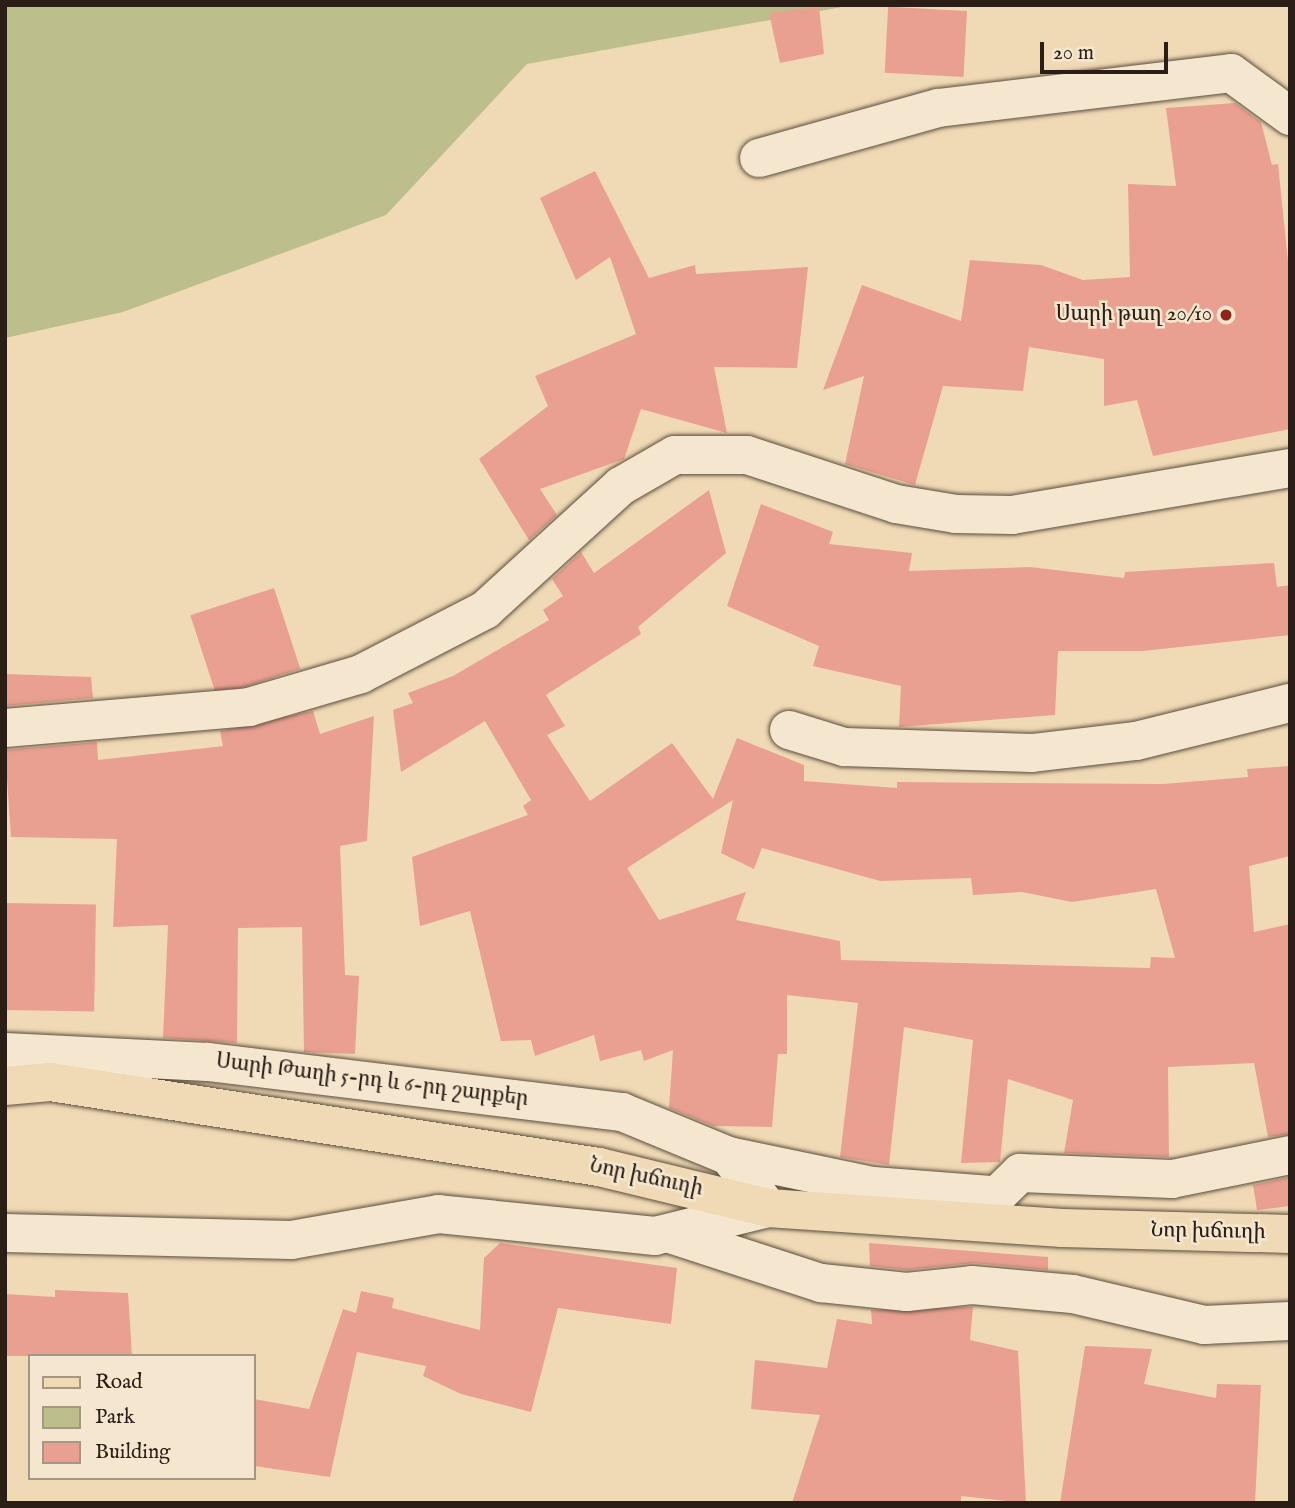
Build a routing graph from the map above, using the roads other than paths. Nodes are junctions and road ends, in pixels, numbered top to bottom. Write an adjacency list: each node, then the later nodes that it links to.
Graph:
1 (1290, 116): 2 (street)
2 (759, 158)
3 (1290, 468): 5 (street)
4 (1290, 703): 6 (street)
5 (5, 728)
6 (789, 730)
7 (5, 1052): 10 (street, Սարի Թաղի 5-րդ և 6-րդ շարքեր)
8 (5, 1086): 11 (main road, Նոր խճուղի)
9 (1290, 1155): 12 (street)
10 (729, 1156): 11 (street); 12 (street, Սարի Թաղի 5-րդ և 6-րդ շարքեր)
11 (768, 1208): 12 (main road, Նոր խճուղի); 15 (street)
12 (983, 1208): 14 (main road, Նոր խճուղի)
13 (5, 1233): 15 (street)
14 (1290, 1234)
15 (673, 1235): 16 (street)
16 (1290, 1321)

